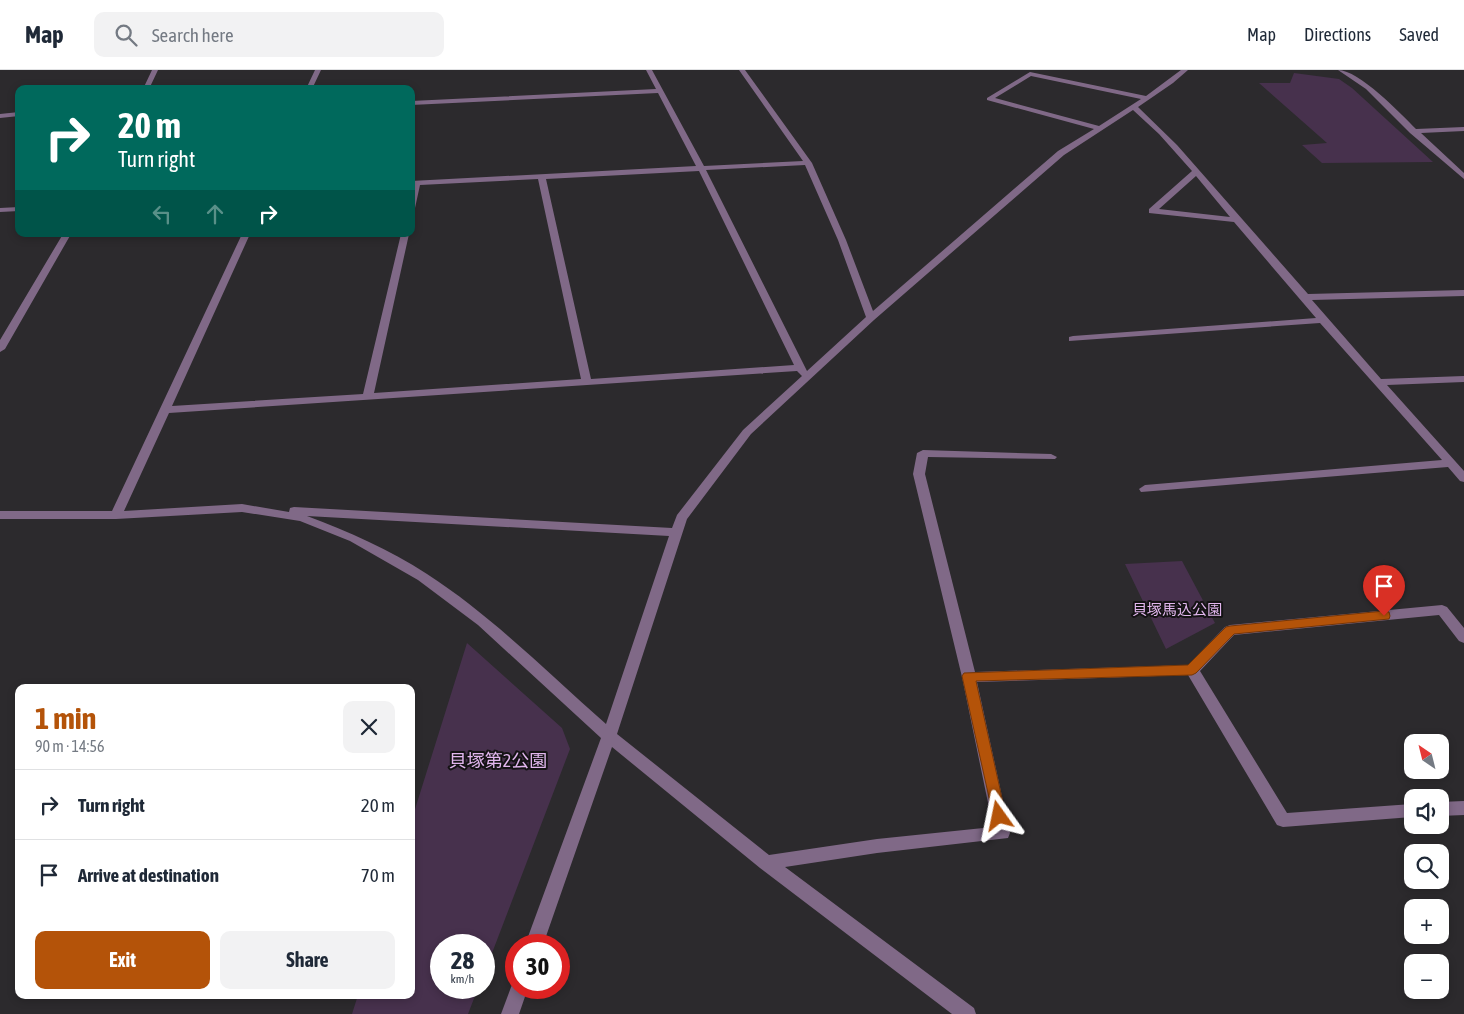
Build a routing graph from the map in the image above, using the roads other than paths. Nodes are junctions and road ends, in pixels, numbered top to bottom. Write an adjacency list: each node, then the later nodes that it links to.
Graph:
1 (155, 70): 7 (street)
2 (318, 70): 8 (street)
3 (649, 70): 9 (street)
4 (742, 70): 18 (street)
5 (1185, 70): 10 (street)
6 (1341, 70): 17 (street)
7 (148, 85)
8 (311, 85)
9 (658, 91): 11 (street); 19 (street)
10 (1147, 98): 12 (street); 15 (street)
11 (415, 103)
12 (1134, 107): 15 (street); 20 (street)
13 (15, 114): 14 (street)
14 (0, 116)
15 (1099, 128): 32 (street)
16 (1464, 130): 17 (street)
17 (1414, 131): 22 (street)
18 (808, 163): 19 (street); 32 (street)
19 (701, 168): 21 (street); 36 (street)
20 (1196, 172): 26 (street); 26 (street)
21 (541, 176): 23 (street); 39 (street)
22 (1464, 177)
23 (415, 182)
24 (15, 209): 25 (street)
25 (0, 210)
26 (1236, 220): 31 (street)
27 (65, 237): 35 (street)
28 (245, 237): 42 (street)
29 (404, 237): 41 (street)
30 (1464, 293): 31 (street)
31 (1306, 297): 33 (street)
32 (871, 318): 37 (street)
33 (1322, 320): 34 (street); 40 (street)
34 (1073, 339)
35 (0, 349)
36 (800, 368): 37 (street); 39 (street)
37 (806, 378): 50 (street)
38 (1464, 379): 40 (street)
39 (587, 382): 41 (street)
40 (1378, 382): 44 (street)
41 (368, 396): 42 (street)
42 (166, 410): 49 (street)
43 (1051, 457): 53 (street)
44 (1449, 463): 45 (street); 46 (street)
45 (1464, 478)
46 (1145, 489)
47 (242, 508): 49 (street); 50 (street); 54 (street)
48 (0, 515): 49 (street)
49 (116, 515)
50 (676, 532): 54 (street)
51 (1464, 638): 52 (street)
52 (1192, 670): 53 (street); 57 (street)
53 (969, 676): 58 (street)
54 (609, 736): 58 (street); 59 (street)
55 (1464, 808): 56 (street)
56 (1449, 809)
57 (1404, 812)
58 (766, 863): 62 (street)
59 (538, 934)
60 (515, 999): 61 (street)
61 (510, 1014)
62 (967, 1014)

